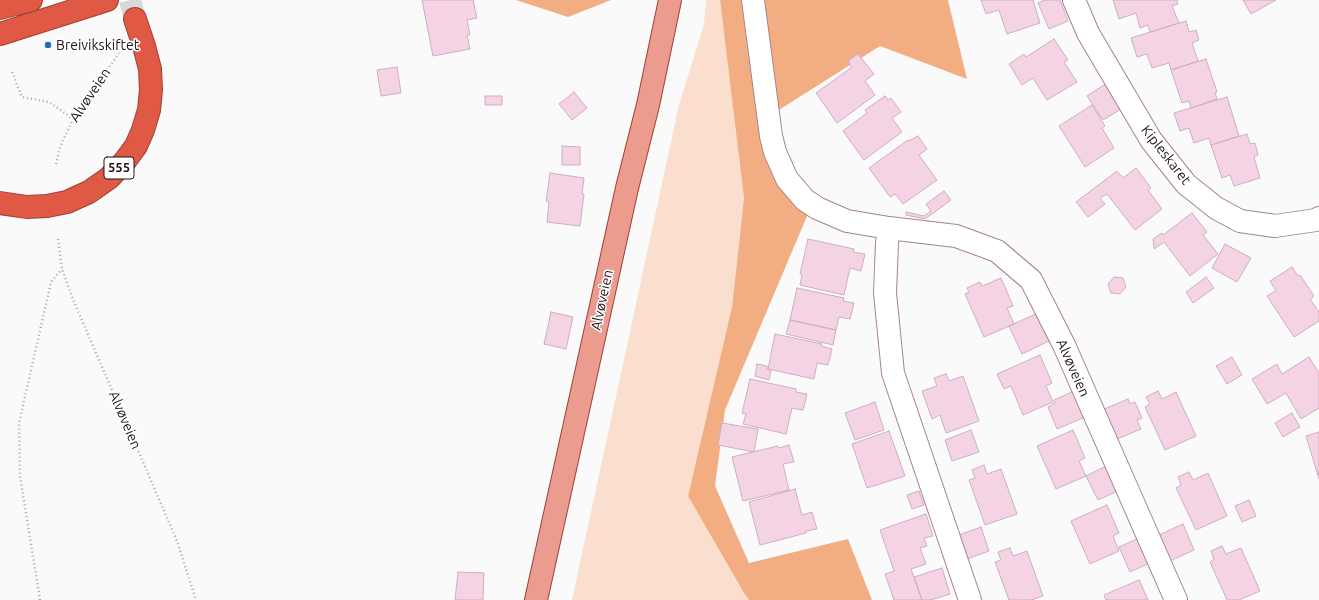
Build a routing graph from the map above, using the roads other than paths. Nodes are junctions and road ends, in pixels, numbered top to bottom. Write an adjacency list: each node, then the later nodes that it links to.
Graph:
1 (31, 0): 6 (highway)
2 (670, 0): 13 (main road, Alvøveien)
3 (753, 0): 12 (street, Alvøveien)
4 (1074, 0): 11 (street, Kipleskaret)
5 (98, 3): 8 (highway); 9 (highway)
6 (0, 8)
7 (135, 19): 10 (highway, 555)
8 (0, 34)
9 (0, 49)
10 (0, 203)
11 (1319, 218)
12 (889, 228): 14 (street); 15 (street, Alvøveien)
13 (536, 600)
14 (970, 600)
15 (1176, 600)

